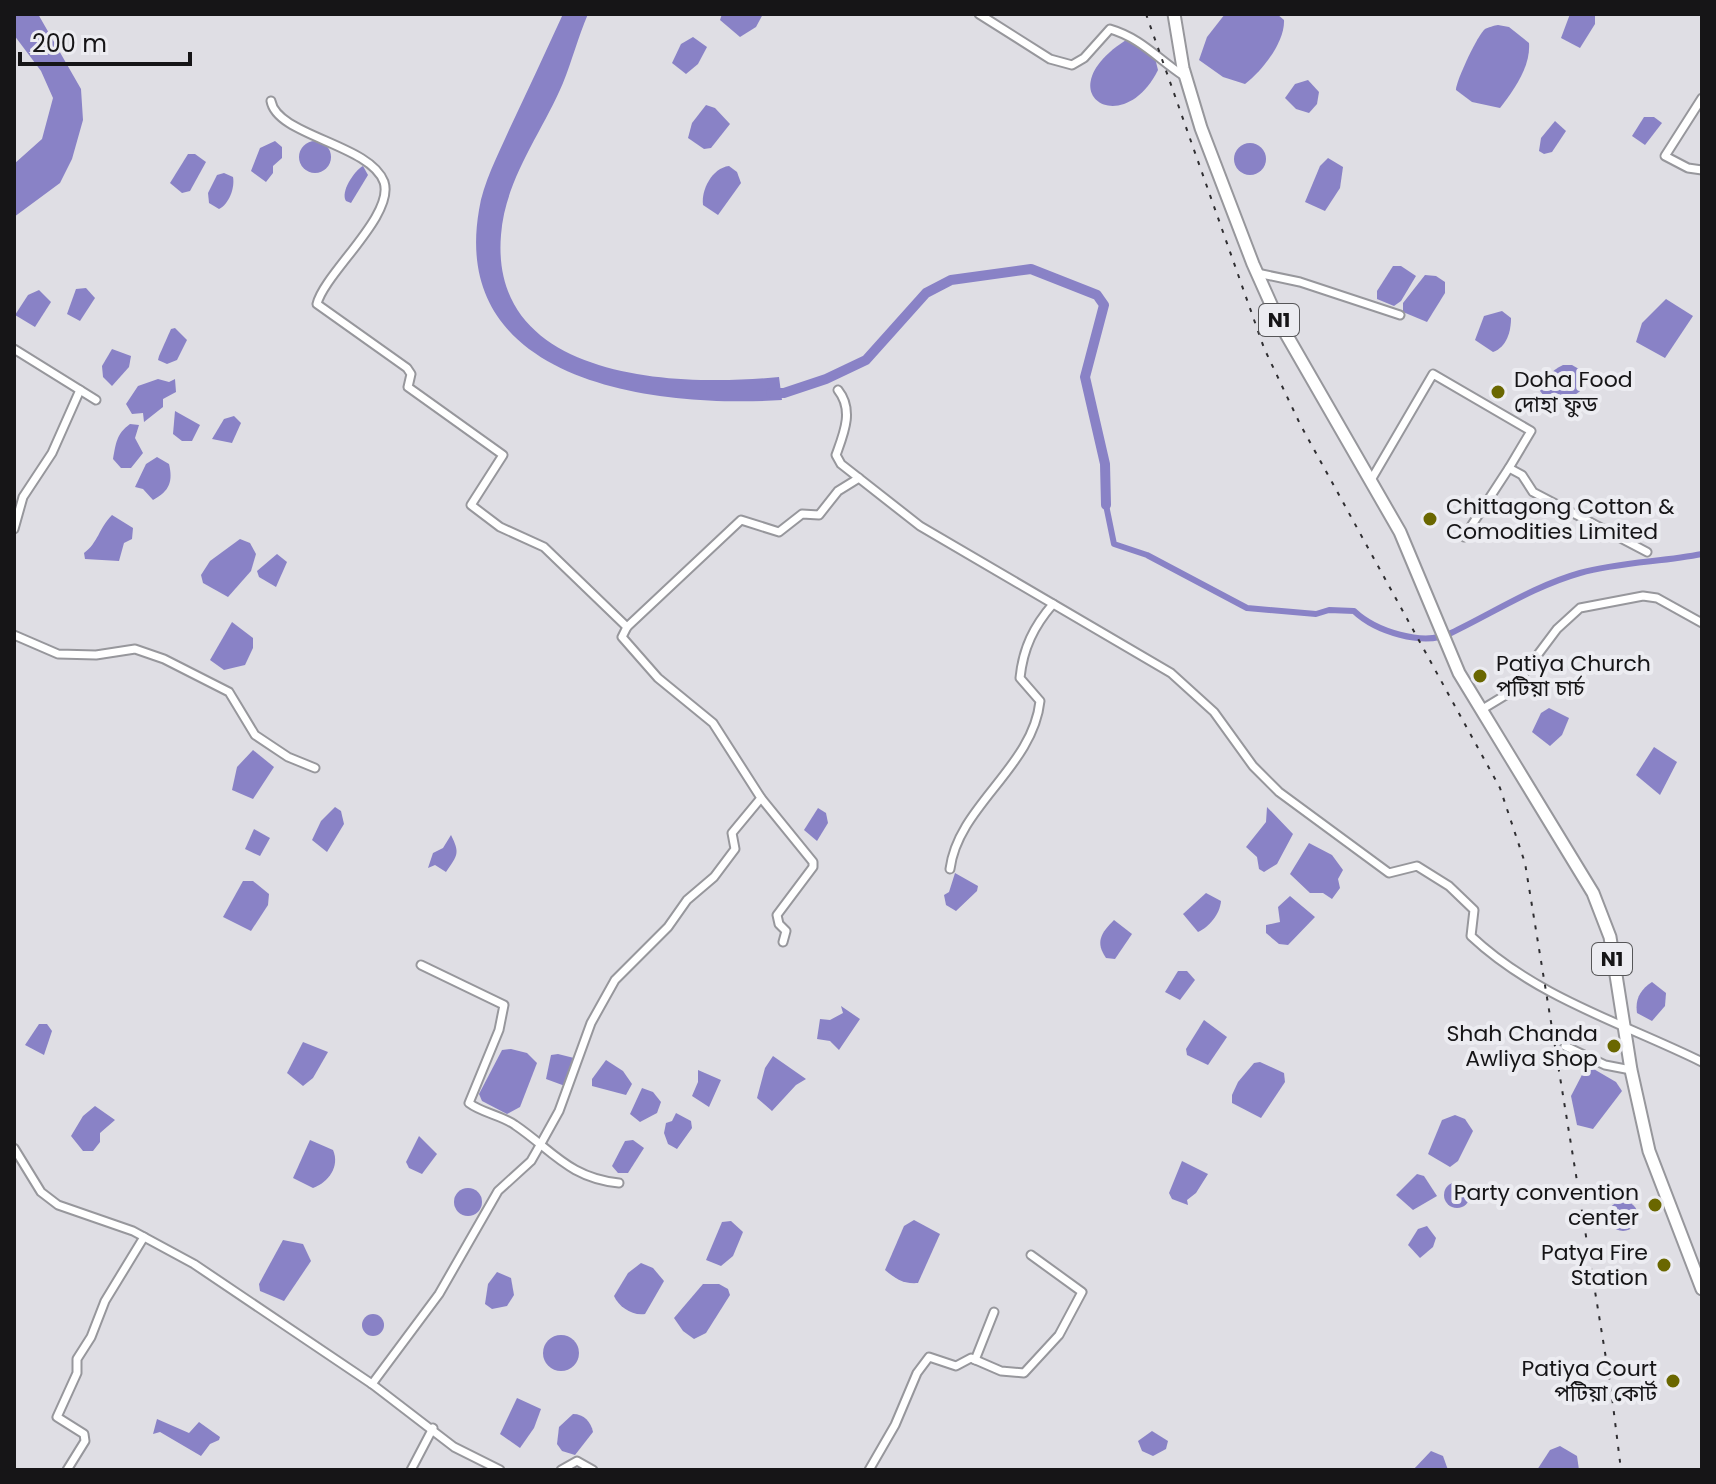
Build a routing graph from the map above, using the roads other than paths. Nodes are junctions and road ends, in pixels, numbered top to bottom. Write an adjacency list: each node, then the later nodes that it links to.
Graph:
1 (979, 14): 3 (street)
2 (1174, 14): 3 (highway, N1)
3 (1186, 78): 7 (highway, N1)
4 (1702, 98): 6 (street)
5 (271, 101): 21 (street)
6 (1702, 170)
7 (1257, 273): 8 (street); 15 (highway, N1)
8 (1400, 315)
9 (14, 349): 10 (street)
10 (80, 390): 12 (street); 16 (street)
11 (838, 390): 14 (street)
12 (96, 400)
13 (1509, 468): 15 (street); 17 (street); 18 (street)
14 (859, 478): 19 (street); 21 (street)
15 (1371, 480): 23 (highway, N1)
16 (14, 529)
17 (1464, 537)
18 (1647, 552)
19 (1053, 604): 26 (street); 29 (street)
20 (1702, 623): 23 (street)
21 (627, 627): 25 (street)
22 (14, 635): 24 (street)
23 (1481, 710): 29 (highway, N1)
24 (315, 768)
25 (761, 798): 27 (street); 33 (street)
26 (950, 869)
27 (783, 942)
28 (421, 965): 33 (street)
29 (1626, 1029): 31 (street); 32 (highway, N1)
30 (1565, 1046): 32 (street)
31 (1702, 1062)
32 (1631, 1070): 38 (highway, N1)
33 (539, 1147): 35 (street); 41 (street)
34 (14, 1148): 36 (street)
35 (619, 1183)
36 (144, 1237): 41 (street); 43 (street)
37 (1031, 1255): 40 (street)
38 (1702, 1289)
39 (994, 1312): 40 (street)
40 (975, 1360): 48 (street)
41 (372, 1384): 42 (street)
42 (433, 1428): 44 (street); 45 (street)
43 (67, 1470)
44 (411, 1470)
45 (500, 1470)
46 (561, 1470): 47 (street)
47 (593, 1470)
48 (869, 1470)

